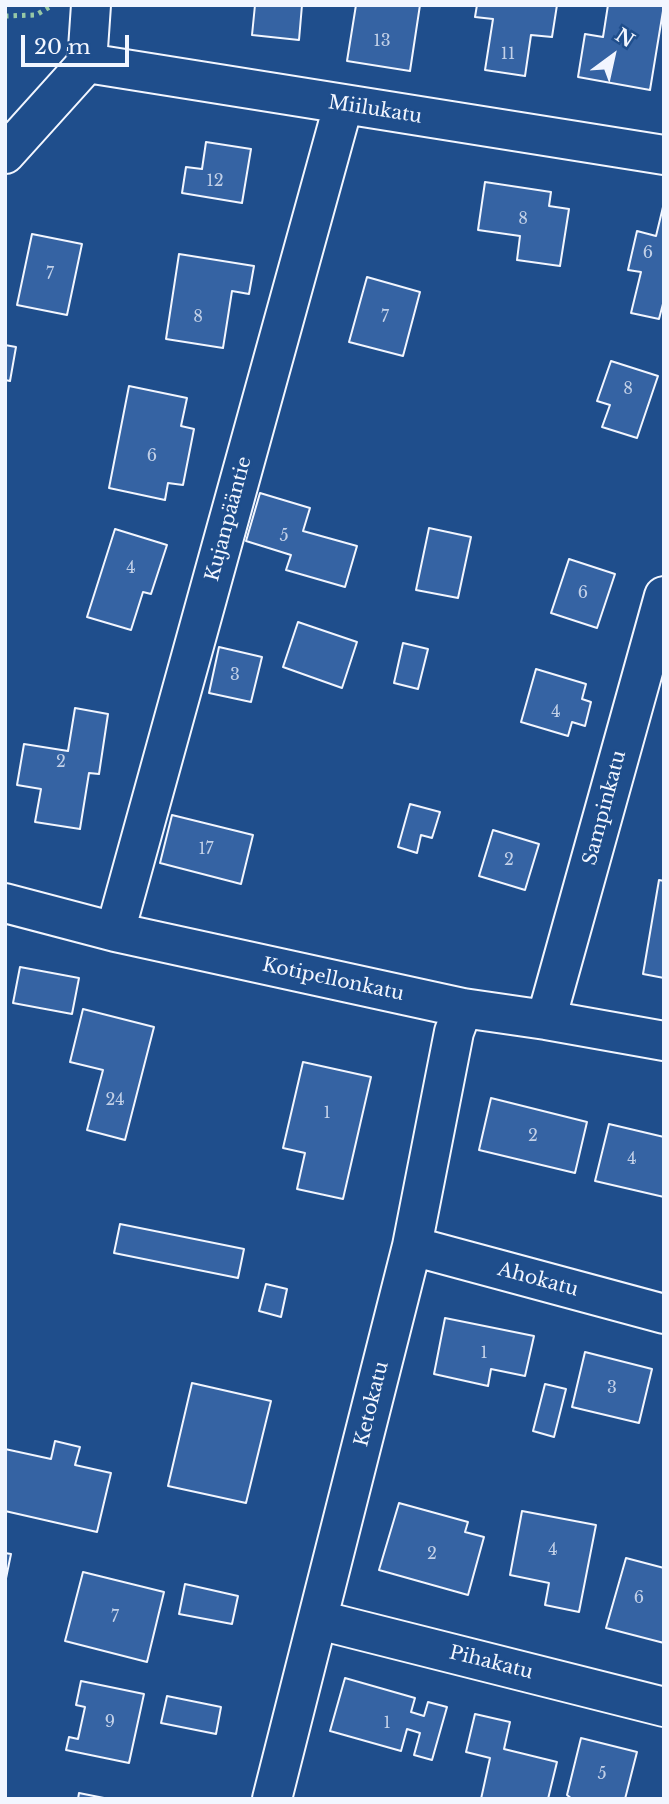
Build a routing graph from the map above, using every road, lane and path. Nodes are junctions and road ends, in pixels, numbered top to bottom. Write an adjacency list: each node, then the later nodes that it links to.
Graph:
1 (91, 5): 2 (street)
2 (87, 63): 3 (street, Miilukatu); 4 (street)
3 (343, 106): 5 (street, Miilukatu); 8 (street, Kujanpääntie)
4 (5, 154)
5 (664, 155)
6 (664, 596): 10 (street, Sampinkatu)
7 (5, 903): 8 (street, Kotipellonkatu)
8 (115, 932): 9 (street, Kotipellonkatu)
9 (463, 1008): 10 (street, Kotipellonkatu); 12 (street, Ketokatu)
10 (546, 1020): 11 (street, Kotipellonkatu)
11 (664, 1041)
12 (412, 1246): 13 (street, Ahokatu); 14 (street, Ketokatu)
13 (664, 1314)
14 (319, 1620): 15 (street, Pihakatu); 16 (street, Ketokatu)
15 (664, 1707)
16 (272, 1799)

